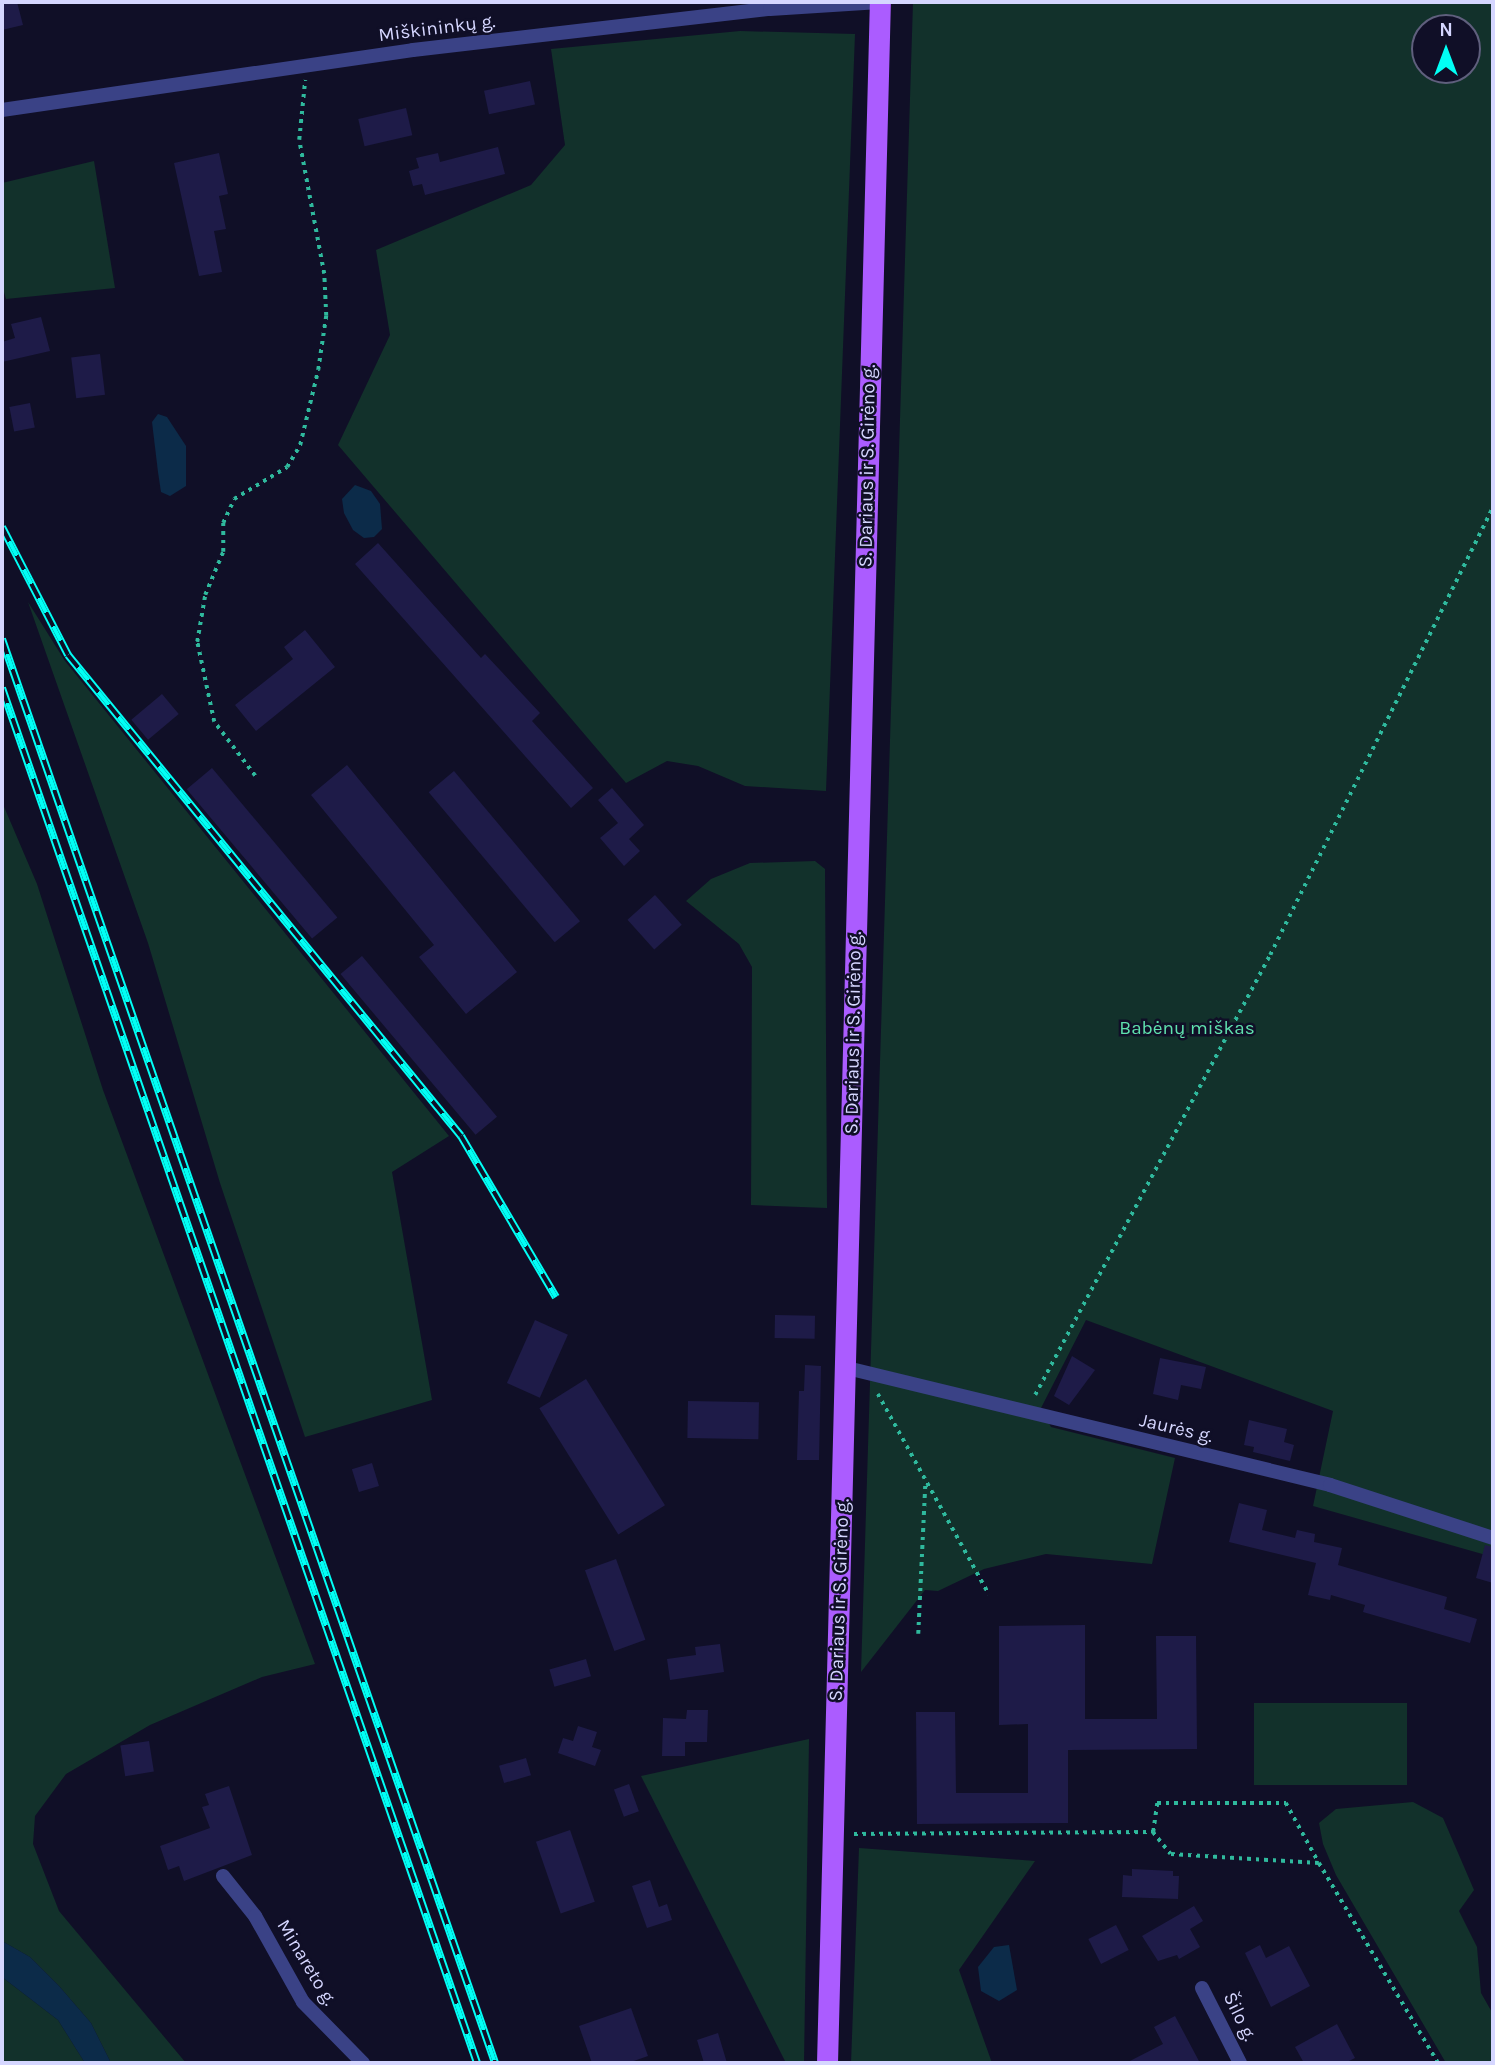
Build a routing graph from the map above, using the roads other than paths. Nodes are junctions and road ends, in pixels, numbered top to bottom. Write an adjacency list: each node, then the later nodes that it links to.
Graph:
1 (880, 2): 2 (street, Miškininkų g.); 3 (main road, S. Dariaus ir S. Girėno g.)
2 (2, 110)
3 (856, 1370): 4 (street, Jaurės g.); 8 (main road, S. Dariaus ir S. Girėno g.)
4 (1493, 1538)
5 (223, 1876): 7 (street, Minareto g.)
6 (1202, 1988): 9 (street, Šilo g.)
7 (363, 2063)
8 (827, 2063)
9 (1240, 2063)

